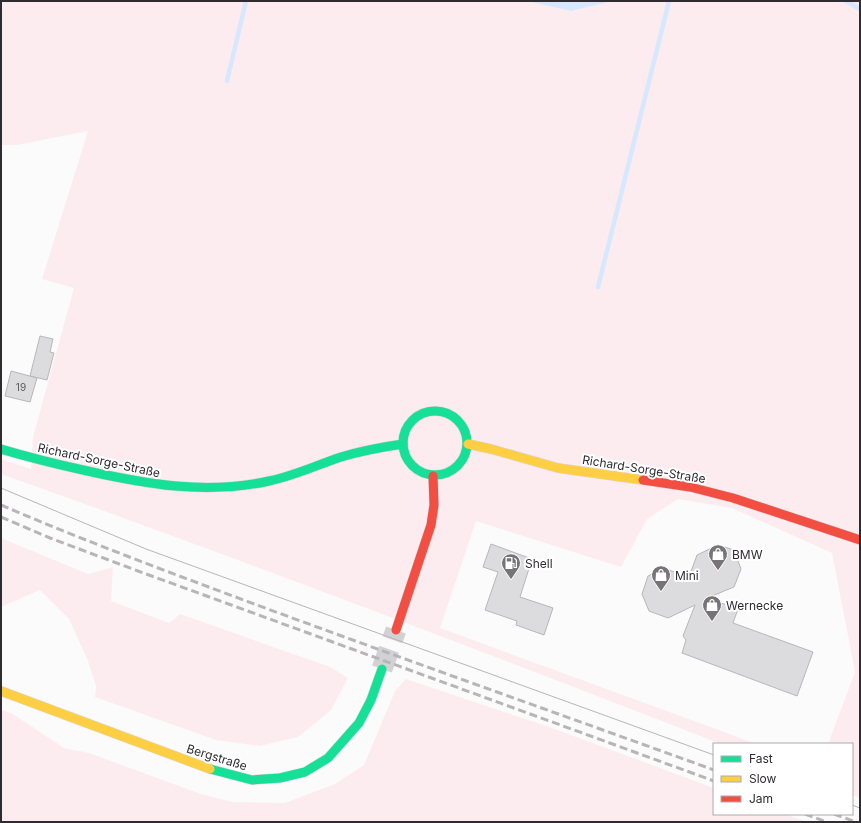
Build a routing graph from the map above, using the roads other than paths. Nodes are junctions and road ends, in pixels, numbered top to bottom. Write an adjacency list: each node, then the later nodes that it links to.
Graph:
1 (403, 444): 2 (main road); 3 (main road, Richard-Sorge-Straße); 4 (main road)
2 (468, 444): 4 (main road); 5 (main road, Richard-Sorge-Straße)
3 (1, 449)
4 (433, 476): 6 (main road)
5 (860, 540)
6 (396, 630)
7 (382, 669): 8 (main road, Bergstraße)
8 (1, 691)

